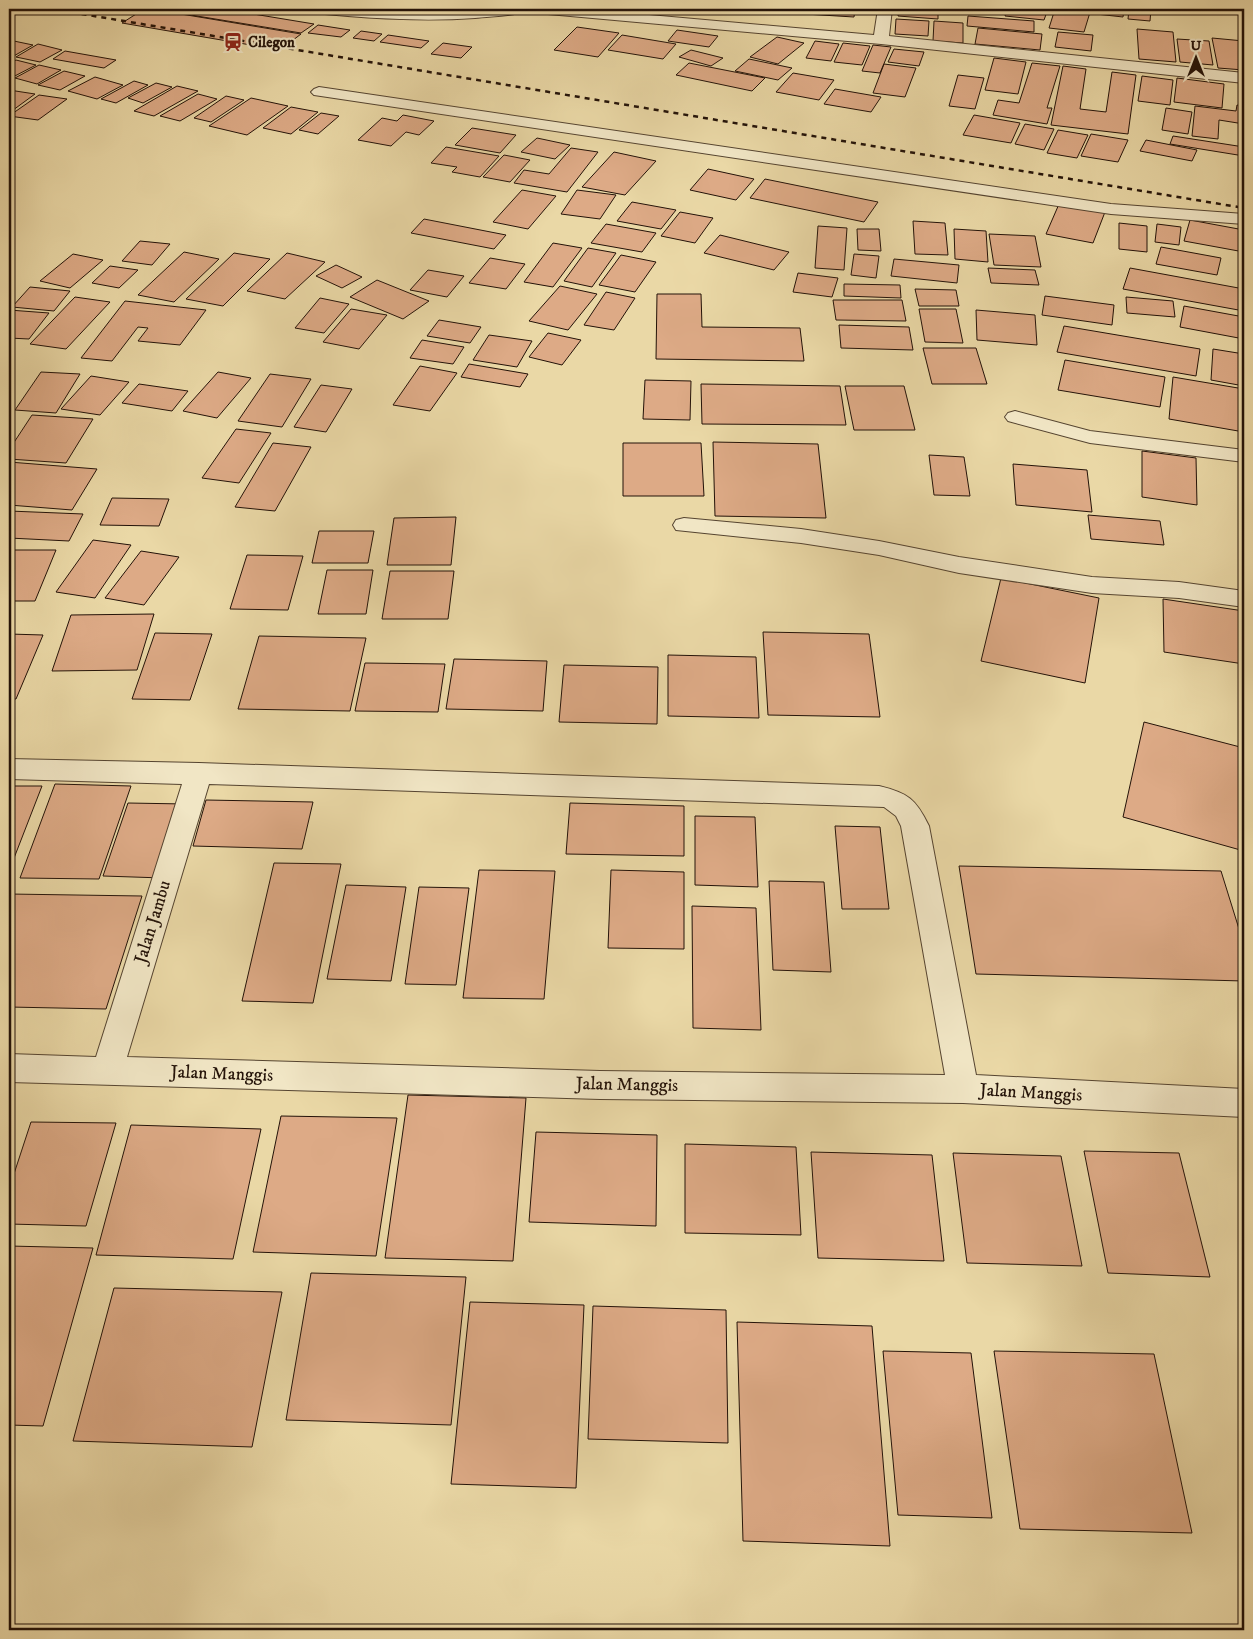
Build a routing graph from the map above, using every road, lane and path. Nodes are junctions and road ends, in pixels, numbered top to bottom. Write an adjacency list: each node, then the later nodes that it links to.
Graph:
1 (313, 9): 2 (street)
2 (520, 9)
3 (537, 9): 5 (street)
4 (885, 9): 5 (street)
5 (881, 40): 6 (street)
6 (1244, 78)
7 (319, 92): 8 (street)
8 (1244, 219)
9 (1015, 416): 10 (street)
10 (1244, 456)
11 (684, 525): 12 (street)
12 (1244, 599)
13 (9, 769): 14 (street)
14 (200, 772): 16 (street, Jalan Jambu); 17 (street)
15 (9, 1068): 16 (street, Jalan Manggis)
16 (107, 1071): 17 (street, Jalan Manggis)
17 (963, 1090): 18 (street, Jalan Manggis)
18 (1244, 1103)

